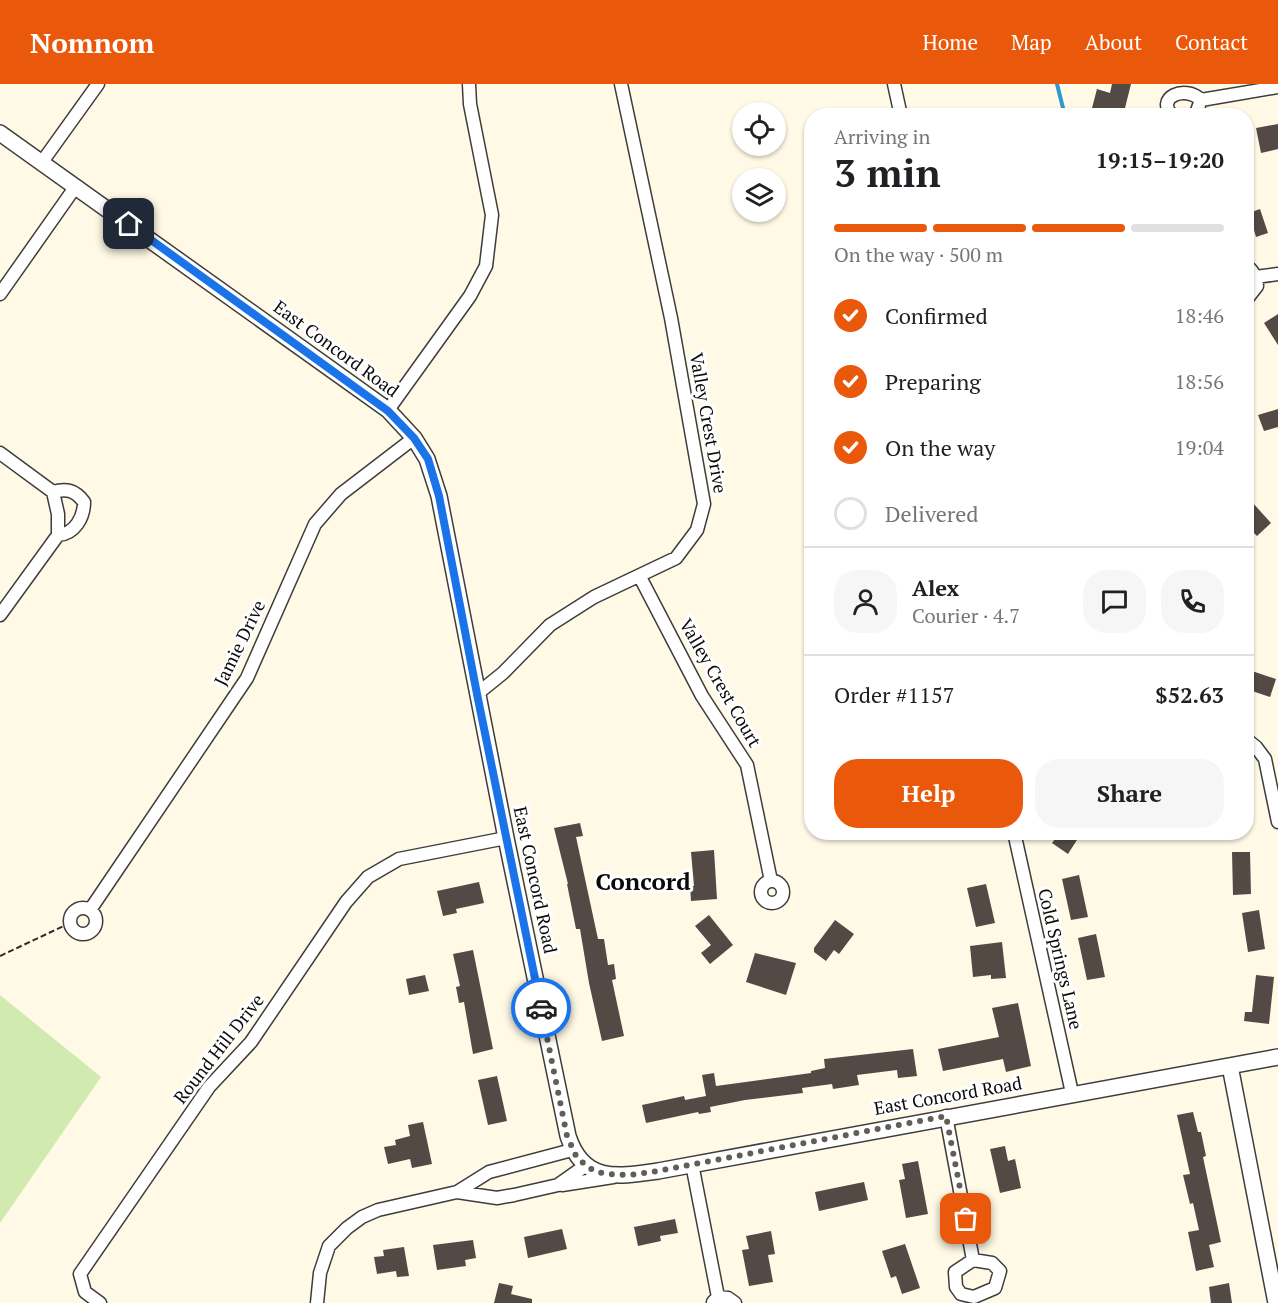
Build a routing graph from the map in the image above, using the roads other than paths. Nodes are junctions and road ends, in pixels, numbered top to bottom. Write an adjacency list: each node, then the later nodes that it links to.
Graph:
1 (98, 84): 11 (street)
2 (469, 84): 18 (street)
3 (621, 84): 23 (street, Valley Crest Drive)
4 (894, 84): 7 (street)
5 (1278, 87): 6 (street)
6 (1201, 100): 8 (street); 9 (street)
7 (899, 108)
8 (1169, 108)
9 (1198, 108)
10 (0, 132): 11 (street, East Concord Road)
11 (42, 162): 12 (street, East Concord Road)
12 (76, 186): 17 (street); 18 (street, East Concord Road)
13 (1254, 274): 15 (street)
14 (1278, 274): 15 (street)
15 (1256, 277): 16 (street)
16 (1254, 290)
17 (0, 294)
18 (388, 411): 19 (street, East Concord Road)
19 (414, 438): 25 (street, East Concord Road); 31 (street, Jamie Drive)
20 (0, 453): 21 (street)
21 (53, 492): 22 (street); 22 (street)
22 (58, 535): 24 (street)
23 (640, 577): 25 (street, Valley Crest Drive); 30 (street, Valley Crest Court)
24 (0, 615)
25 (477, 694): 28 (street, East Concord Road)
26 (1254, 745): 27 (street)
27 (1278, 822)
28 (506, 838): 36 (street, East Concord Road); 45 (street, Round Hill Drive)
29 (1016, 840): 34 (street, Cold Springs Lane)
30 (771, 881)
31 (90, 910): 31 (street)
32 (1278, 1057): 33 (street, East Concord Road)
33 (1230, 1066): 34 (street, East Concord Road); 43 (street)
34 (1072, 1093): 35 (street, East Concord Road)
35 (946, 1116): 37 (street, East Concord Road); 42 (street)
36 (572, 1150): 38 (street, East Concord Road); 41 (street)
37 (692, 1164): 39 (street, East Concord Road); 44 (street)
38 (585, 1166): 39 (street, East Concord Road); 40 (street)
39 (629, 1175): 40 (street)
40 (558, 1185): 41 (street)
41 (458, 1192): 46 (street)
42 (973, 1260)
43 (1275, 1286): 48 (street)
44 (715, 1300): 47 (street)
45 (100, 1303)
46 (317, 1303)
47 (735, 1303)
48 (1276, 1303)

